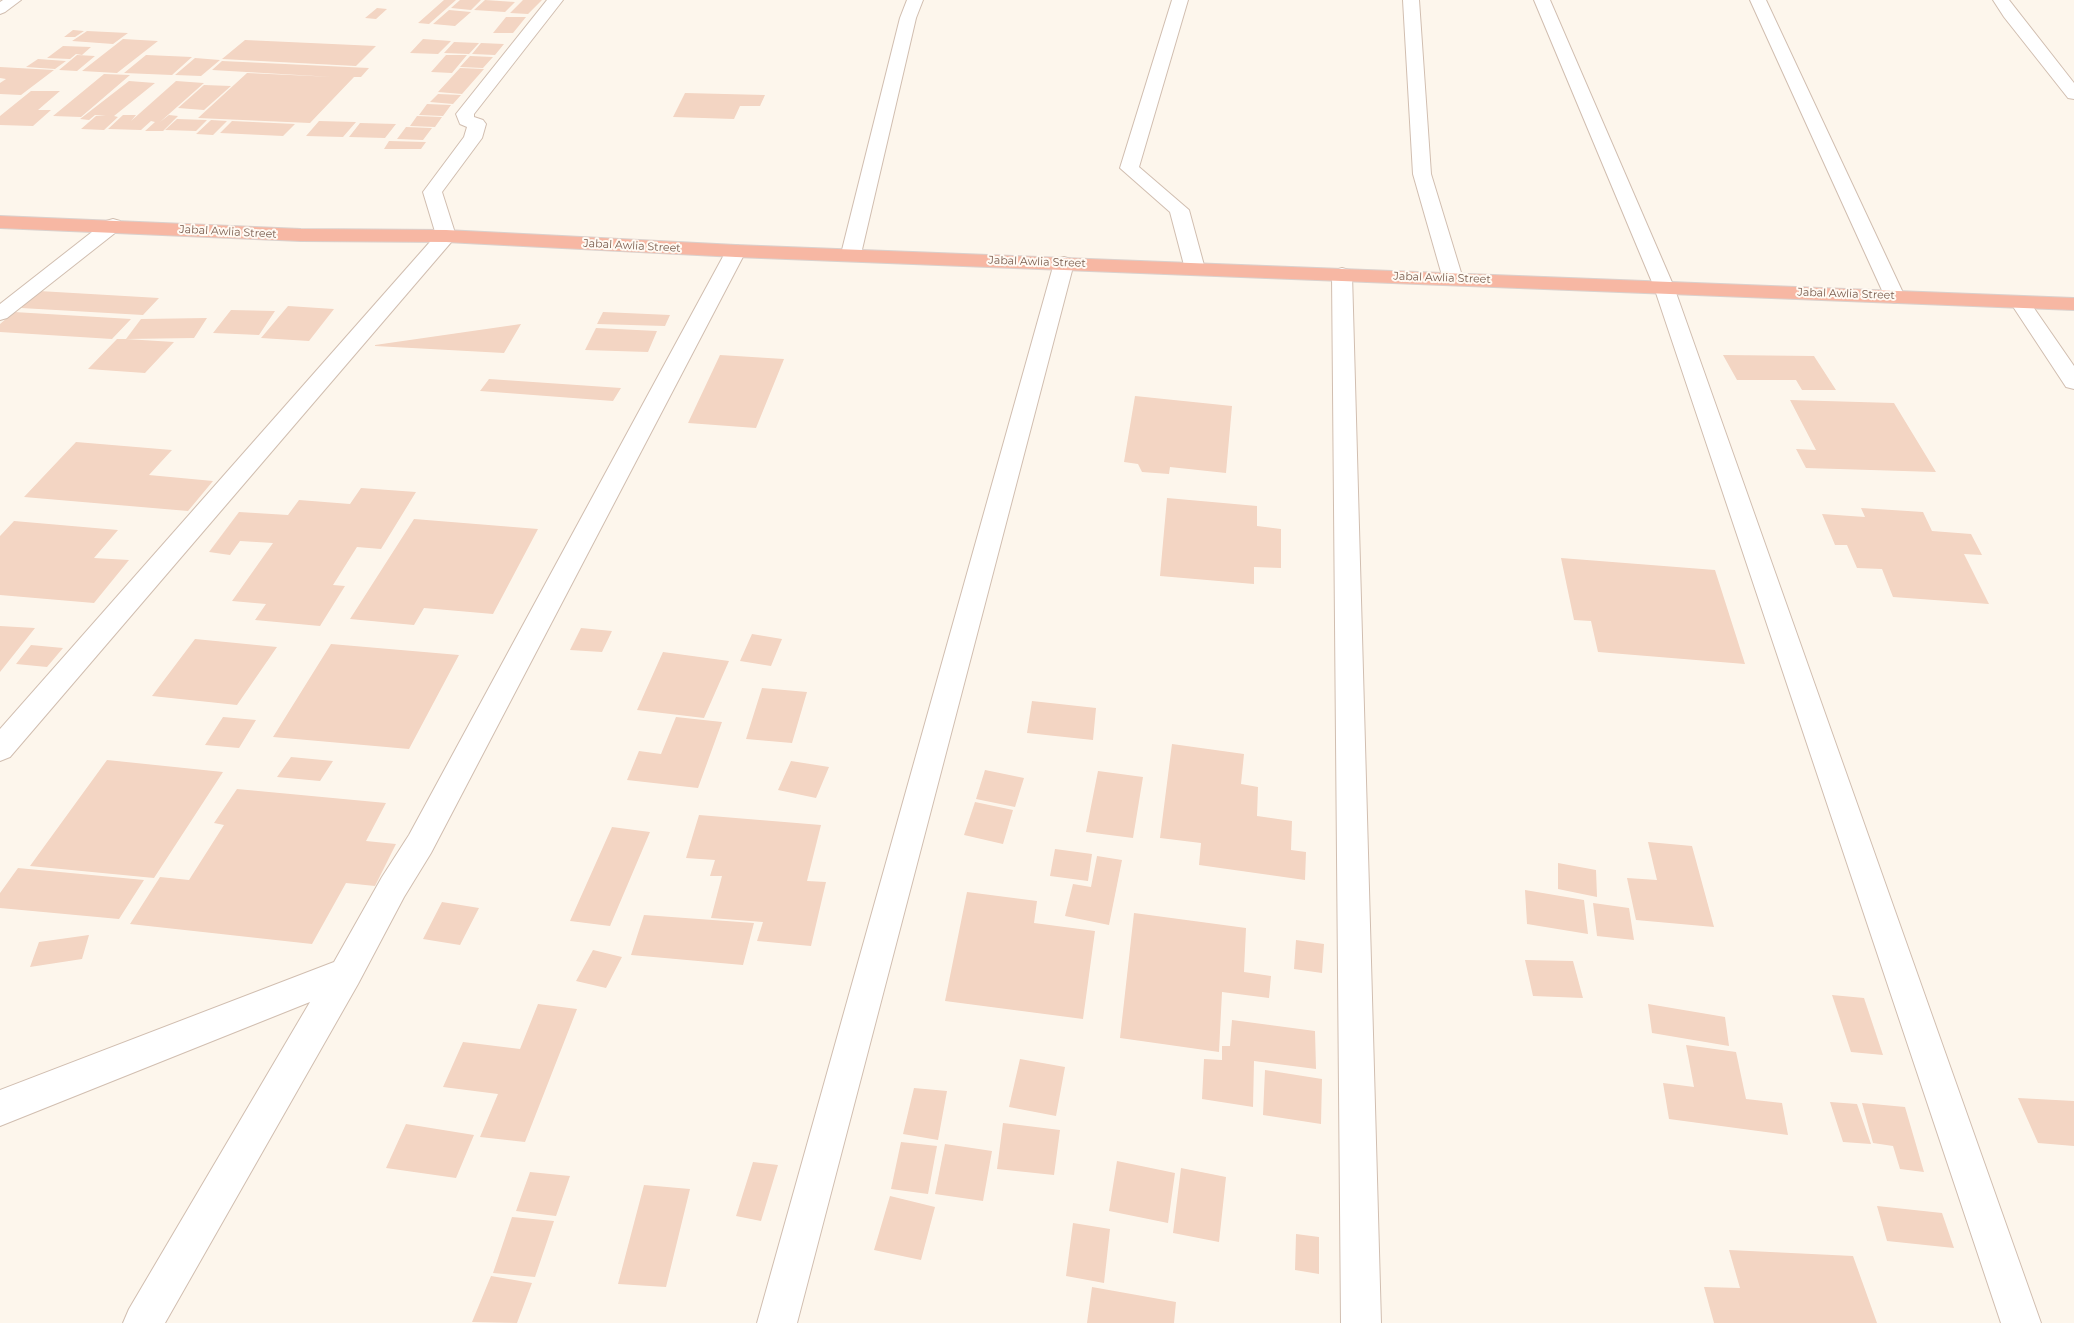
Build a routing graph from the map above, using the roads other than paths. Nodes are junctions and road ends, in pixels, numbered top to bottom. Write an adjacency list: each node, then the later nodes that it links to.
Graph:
1 (13, 0): 9 (street)
2 (555, 0): 13 (street)
3 (915, 0): 15 (street)
4 (1180, 0): 17 (street)
5 (1411, 0): 19 (street)
6 (1542, 0): 20 (street)
7 (1758, 0): 21 (street)
8 (2001, 0): 10 (street)
9 (0, 8)
10 (2074, 94)
11 (0, 222): 12 (highway, Jabal Awlia Street)
12 (113, 225): 13 (highway, Jabal Awlia Street); 24 (street)
13 (446, 236): 14 (highway, Jabal Awlia Street); 26 (street)
14 (736, 251): 15 (highway, Jabal Awlia Street); 27 (street)
15 (851, 254): 16 (highway, Jabal Awlia Street)
16 (1064, 263): 17 (highway, Jabal Awlia Street); 30 (street)
17 (1195, 269): 18 (highway, Jabal Awlia Street)
18 (1342, 274): 19 (highway, Jabal Awlia Street); 31 (street)
19 (1453, 279): 20 (highway, Jabal Awlia Street)
20 (1664, 286): 21 (highway, Jabal Awlia Street); 32 (street)
21 (1895, 297): 22 (highway, Jabal Awlia Street)
22 (2020, 302): 23 (highway, Jabal Awlia Street); 25 (street)
23 (2074, 304)
24 (0, 314)
25 (2074, 382)
26 (0, 749)
27 (346, 973): 28 (street); 29 (street)
28 (0, 1108)
29 (143, 1323)
30 (777, 1323)
31 (1361, 1323)
32 (2021, 1323)

